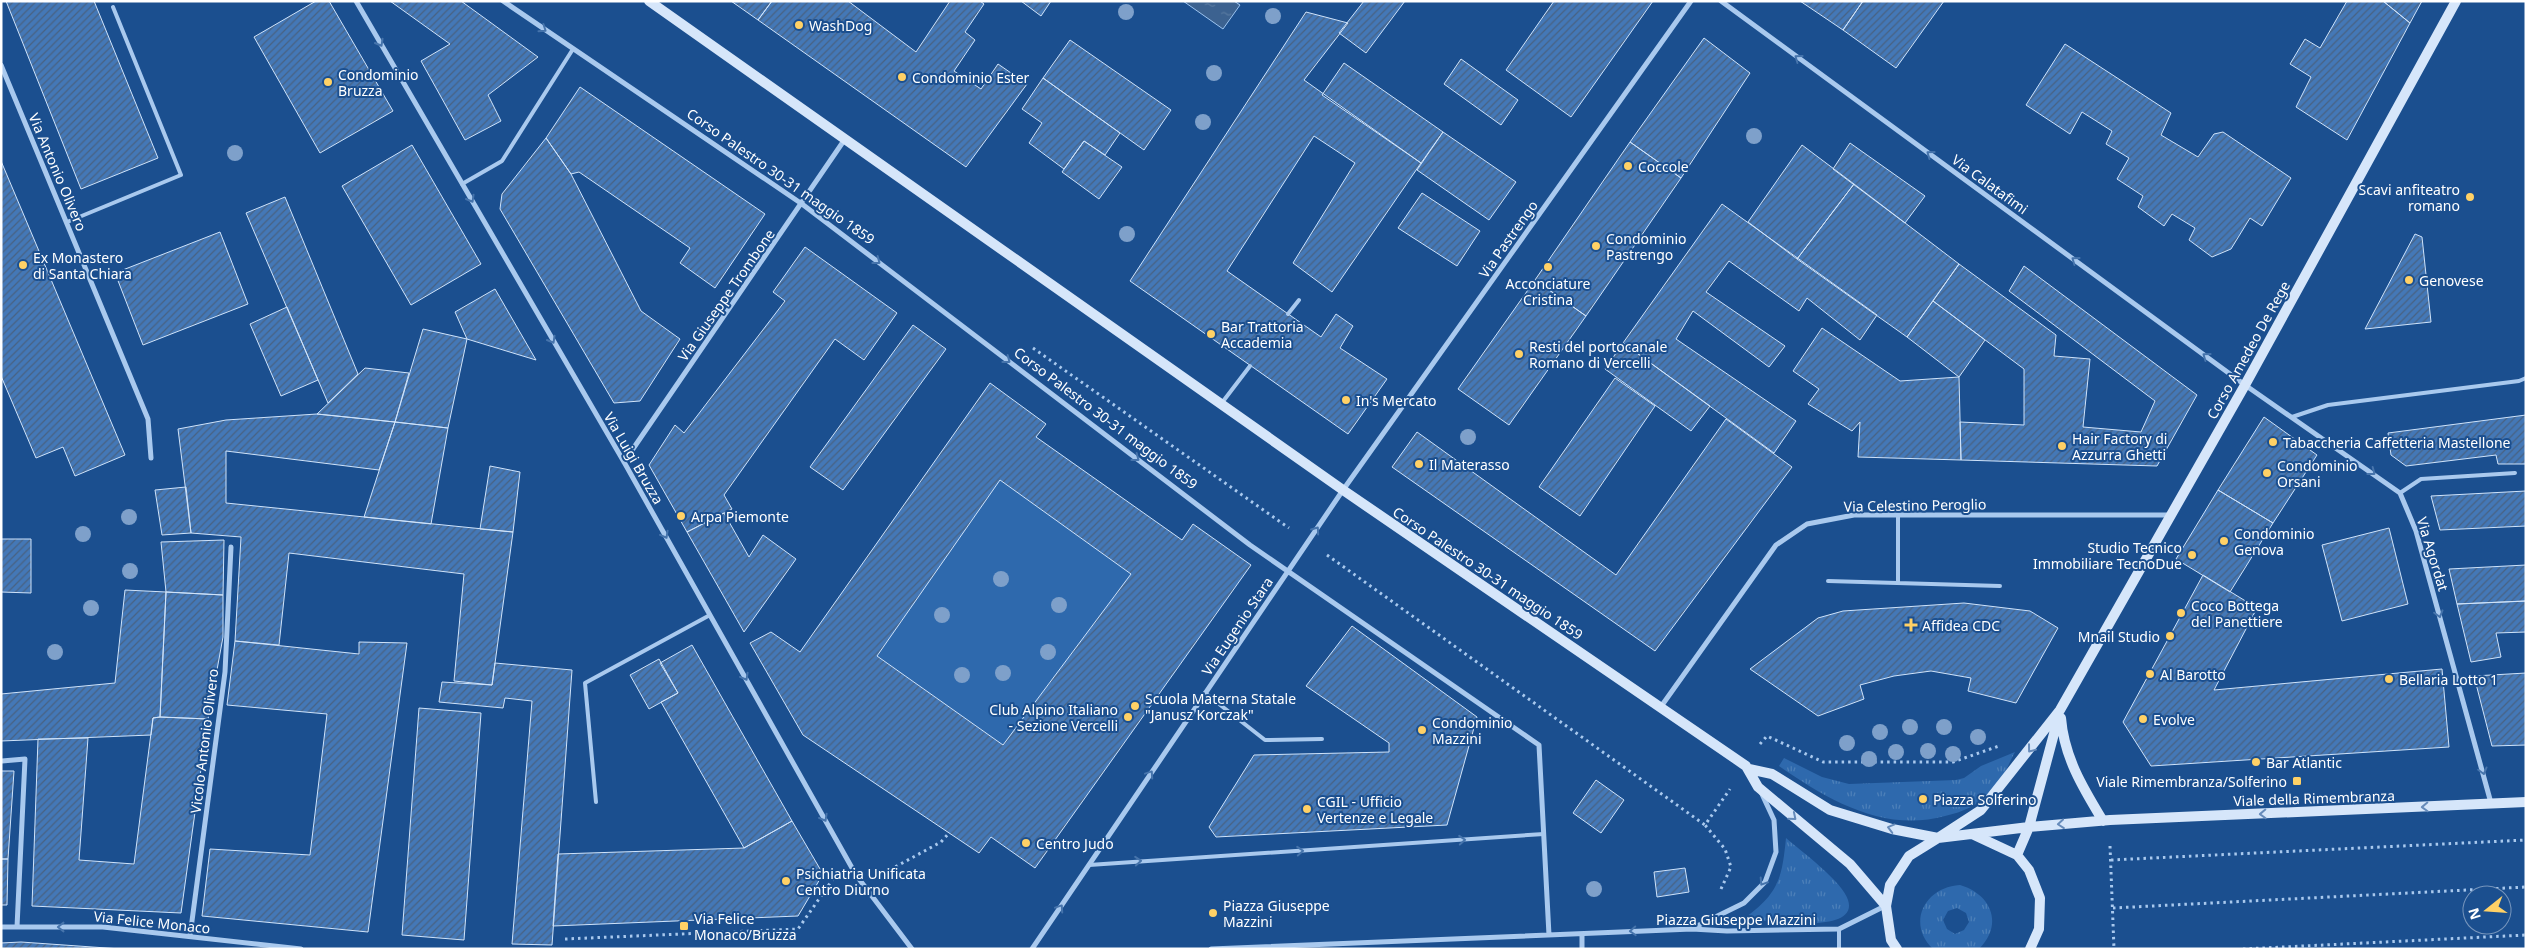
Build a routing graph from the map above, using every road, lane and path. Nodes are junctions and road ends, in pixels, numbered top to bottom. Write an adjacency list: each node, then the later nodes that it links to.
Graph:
1 (356, 1): 11 (street, Via Luigi Bruzza, one-way to 11)
2 (503, 1): 8 (street, Corso Palestro 30-31 maggio 1859, one-way to 8)
3 (649, 1): 10 (main road, Corso Palestro 30-31 maggio 1859)
4 (1691, 1): 25 (street, Via Pastrengo)
5 (1721, 1): 19 (street, Via Calatafimi, one-way to 5)
6 (2456, 1): 19 (main road, Corso Amedeo De Rege)
7 (113, 7): 13 (lane)
8 (573, 49): 11 (lane); 12 (street, Corso Palestro 30-31 maggio 1859)
9 (1, 65): 13 (street, Via Antonio Olivero)
10 (845, 139): 12 (street, Via Giuseppe Trombone); 20 (main road, Corso Palestro 30-31 maggio 1859)
11 (462, 184): 23 (street, Via Luigi Bruzza, one-way to 23)
12 (802, 204): 23 (street, Via Giuseppe Trombone); 31 (street, Corso Palestro 30-31 maggio 1859, one-way to 31)
13 (67, 222): 22 (street, Via Antonio Olivero)
14 (1299, 300): 15 (lane)
15 (1288, 314)
16 (1028, 345): 29 (path)
17 (1250, 366): 20 (lane)
18 (2526, 378): 21 (lane)
19 (2246, 385): 21 (street); 28 (main road, Corso Amedeo De Rege)
20 (1221, 404): 25 (main road, Corso Palestro 30-31 maggio 1859)
21 (2292, 417): 26 (street, one-way to 26)
22 (151, 458)
23 (624, 462): 35 (street, Via Luigi Bruzza, one-way to 35)
24 (2515, 473): 26 (lane)
25 (1343, 490): 29 (street, Via Eugenio Stara, one-way to 25); 37 (main road, Corso Palestro 30-31 maggio 1859)
26 (2400, 493): 46 (street, Via Agordat, one-way to 46)
27 (1898, 515): 28 (street, Via Celestino Peroglio); 33 (lane); 37 (street, Via Celestino Peroglio)
28 (2171, 515): 38 (main road, Corso Amedeo De Rege)
29 (1308, 541): 31 (street, Via Eugenio Stara); 48 (path)
30 (231, 547): 71 (street, Vicolo Antonio Olivero)
31 (1289, 570): 36 (street, Via Eugenio Stara); 51 (street, Corso Palestro 30-31 maggio 1859)
32 (1828, 581): 33 (lane)
33 (1898, 584): 34 (lane)
34 (2000, 586)
35 (710, 615): 44 (lane); 59 (street, Via Luigi Bruzza, one-way to 59)
36 (1205, 693): 39 (lane); 57 (street, Via Eugenio Stara, one-way to 36)
37 (1660, 708): 42 (main road, Corso Palestro 30-31 maggio 1859)
38 (2060, 710): 47 (main road); 49 (main road, Corso Amedeo De Rege); 53 (main road, Corso Amedeo De Rege, one-way to 53)
39 (1322, 739)
40 (2003, 744): 42 (path)
41 (2, 761): 65 (street)
42 (1747, 767): 43 (main road, Corso Palestro 30-31 maggio 1859); 48 (path); 53 (main road, Corso Palestro 30-31 maggio 1859, one-way to 42)
43 (1758, 787): 61 (main road, Corso Palestro 30-31 maggio 1859, one-way to 61); 63 (street, one-way to 63)
44 (596, 802)
45 (2526, 802): 46 (main road, Viale della Rimembranza)
46 (2492, 804): 47 (main road, Viale della Rimembranza, one-way to 47)
47 (2106, 821): 49 (main road, Viale della Rimembranza, one-way to 49); 56 (path)
48 (1705, 825): 63 (path)
49 (2029, 827): 52 (main road, Viale della Rimembranza); 55 (main road, Corso Amedeo De Rege)
50 (949, 833): 59 (path)
51 (1544, 834): 57 (lane, one-way to 51); 69 (street, Corso Palestro 30-31 maggio 1859)
52 (1972, 834): 53 (main road); 55 (main road)
53 (1938, 838): 61 (main road)
54 (2526, 840): 56 (path)
55 (2016, 855): 80 (main road)
56 (2111, 860): 62 (path)
57 (1089, 865): 75 (street, Via Eugenio Stara, one-way to 57)
58 (836, 875): 72 (path)
59 (864, 885): 74 (street, Via Luigi Bruzza)
60 (2526, 887): 62 (path)
61 (1886, 906): 67 (street, Piazza Giuseppe Mazzini); 79 (main road)
62 (2113, 908): 81 (path)
63 (1722, 913): 66 (street)
64 (1, 927): 65 (street, Via Felice Monaco)
65 (17, 927): 71 (street, Via Felice Monaco, one-way to 65)
66 (1692, 929): 67 (street, Piazza Giuseppe Mazzini); 68 (street, Piazza Giuseppe Mazzini, one-way to 68)
67 (1839, 929): 78 (lane)
68 (1582, 934): 69 (street, Piazza Giuseppe Mazzini); 77 (street)
69 (1549, 935): 76 (street, Piazza Giuseppe Mazzini)
70 (2526, 935): 82 (path)
71 (190, 936): 73 (street, Via Felice Monaco)
72 (565, 938)
73 (300, 949)
74 (912, 949)
75 (1032, 949)
76 (1211, 949)
77 (1582, 949)
78 (1839, 949)
79 (1897, 949)
80 (2030, 949)
81 (2114, 949)
82 (2243, 949)

